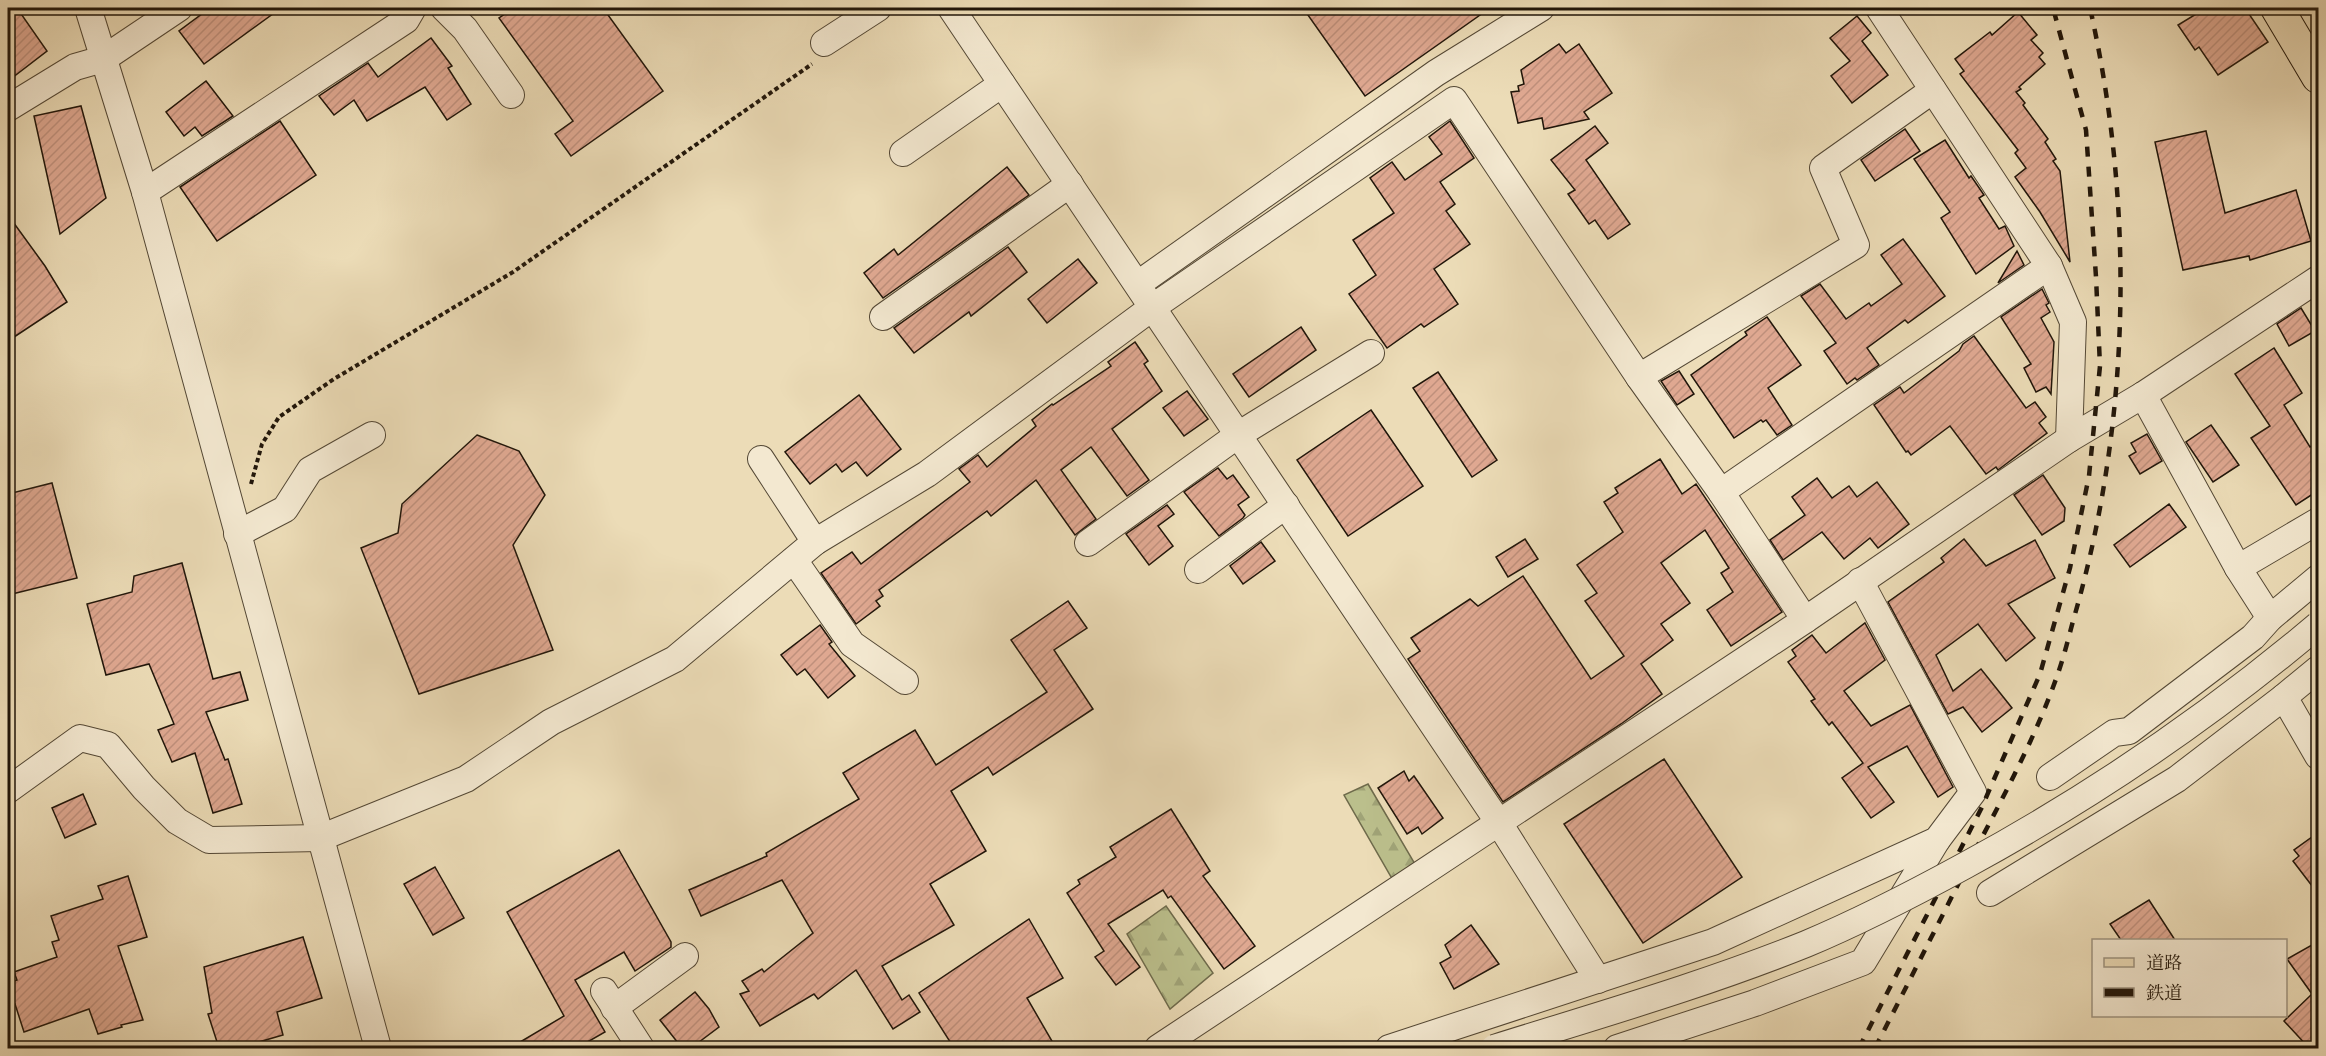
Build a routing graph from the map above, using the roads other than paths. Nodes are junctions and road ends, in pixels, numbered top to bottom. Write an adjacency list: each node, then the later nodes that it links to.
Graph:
1 (88, 8): 11 (street)
2 (179, 8): 11 (street)
3 (413, 8): 19 (street)
4 (444, 8): 15 (street)
5 (878, 8): 10 (street)
6 (951, 8): 13 (street)
7 (1541, 8): 22 (street)
8 (1879, 8): 14 (street)
9 (2277, 8): 12 (main road)
10 (820, 52)
11 (103, 59): 16 (street); 19 (street)
12 (2319, 76)
13 (1002, 84): 17 (street); 18 (street)
14 (1934, 90): 20 (street); 26 (street)
15 (511, 95)
16 (8, 108)
17 (903, 153)
18 (1070, 184): 22 (street); 24 (street)
19 (145, 192): 35 (street)
20 (2049, 266): 30 (street); 32 (street)
21 (2319, 279): 27 (street)
22 (1138, 284): 23 (street)
23 (1153, 307): 26 (street); 29 (street); 36 (street)
24 (884, 317)
25 (1371, 353): 29 (street)
26 (1639, 377): 32 (street)
27 (2144, 395): 30 (street); 39 (street)
28 (372, 435): 35 (street)
29 (1238, 435): 33 (street); 37 (street)
30 (2069, 440): 42 (street)
31 (761, 459): 36 (street)
32 (1721, 492): 44 (street)
33 (1286, 505): 40 (street); 52 (street)
34 (2319, 521): 39 (street)
35 (237, 534): 53 (street)
36 (814, 542): 38 (street)
37 (1088, 543)
38 (794, 560): 47 (street); 53 (street)
39 (2238, 568): 43 (street)
40 (1198, 570)
41 (2319, 578): 43 (street)
42 (1860, 581): 44 (street); 54 (street)
43 (2270, 618): 50 (street)
44 (1805, 620): 52 (street)
45 (2319, 625): 62 (street, bridge)
46 (2319, 669): 48 (street)
47 (905, 681)
48 (2284, 697): 49 (street); 55 (street)
49 (2319, 756)
50 (2050, 777)
51 (8, 790): 53 (street)
52 (1499, 823): 57 (street); 60 (street)
53 (320, 838): 58 (street)
54 (1937, 840): 57 (street); 63 (street)
55 (1990, 892)
56 (685, 956): 59 (street)
57 (1598, 980): 61 (street)
58 (378, 1048)
59 (641, 1048)
60 (1158, 1048)
61 (1389, 1048)
62 (1494, 1048)
63 (1617, 1048)

